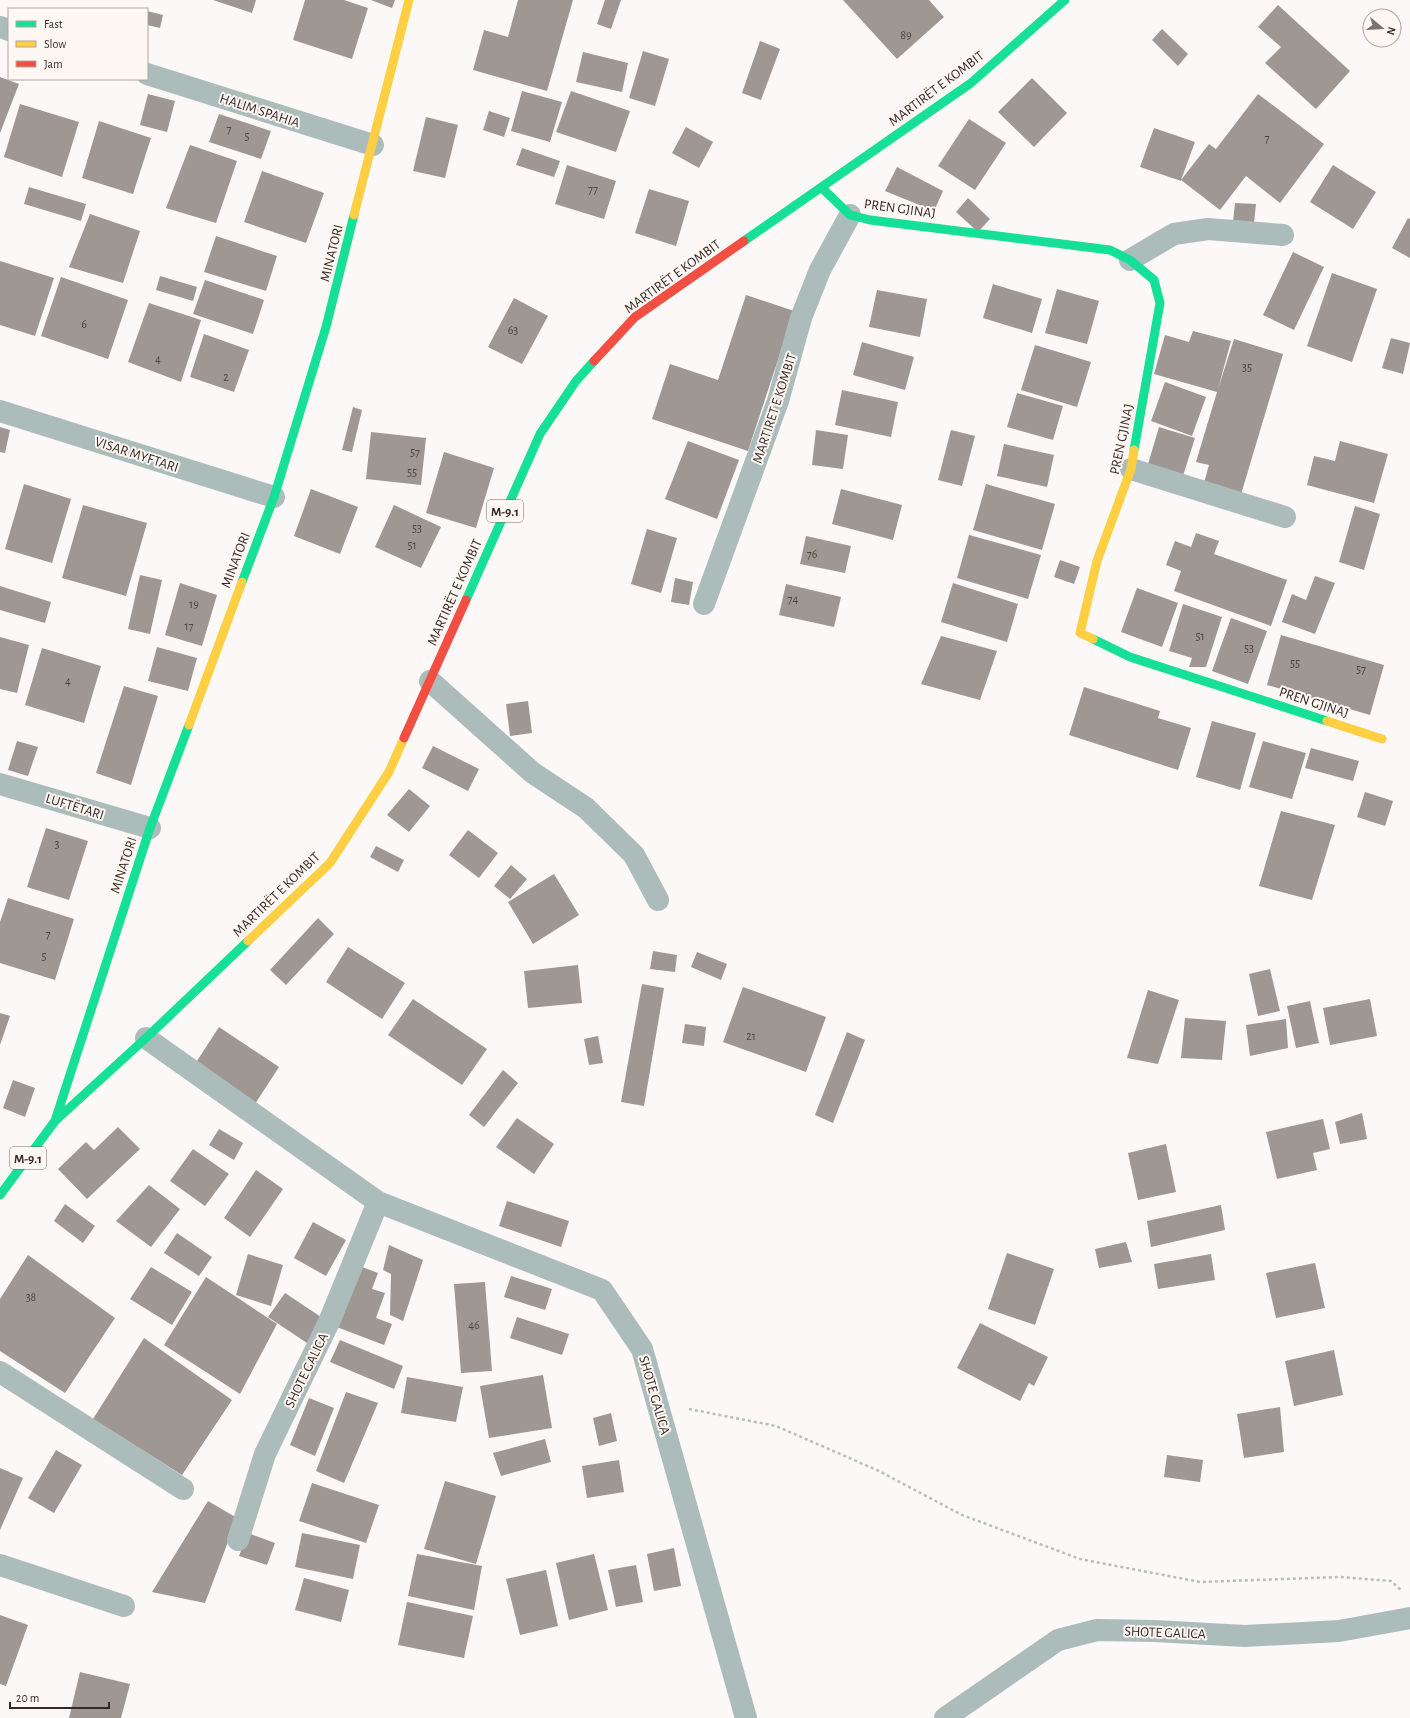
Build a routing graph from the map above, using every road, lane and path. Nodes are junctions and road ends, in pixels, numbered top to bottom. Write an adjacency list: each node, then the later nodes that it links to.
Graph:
1 (409, 0): 4 (street, MINATORI)
2 (1065, 0): 5 (street, MARTIRËT E KOMBIT / M-9.1)
3 (148, 74): 4 (street, HALIM SPAHIA)
4 (373, 145): 11 (street, MINATORI)
5 (822, 188): 6 (street, PREN GJINAJ); 14 (street, MARTIRËT E KOMBIT / M-9.1)
6 (850, 215): 8 (street, PREN GJINAJ); 13 (street, MARTIRET E KOMBIT)
7 (1283, 235): 8 (street)
8 (1130, 260): 10 (street, PREN GJINAJ)
9 (0, 411): 11 (street, VISAR MYFTARI)
10 (1132, 469): 12 (street); 15 (street, PREN GJINAJ)
11 (274, 497): 17 (street, MINATORI)
12 (1285, 517)
13 (704, 604)
14 (430, 681): 18 (street); 19 (street, MARTIRËT E KOMBIT / M-9.1)
15 (1382, 738)
16 (0, 784): 17 (street, LUFTËTARI)
17 (150, 828): 20 (street, MINATORI)
18 (658, 900)
19 (146, 1038): 20 (street, MARTIRËT E KOMBIT / M-9.1); 23 (street, SHOTE GALICA)
20 (55, 1121): 21 (street, MARTIRËT E KOMBIT / M-9.1)
21 (8, 1173): 22 (street, MARTIRËT E KOMBIT / M-9.1)
22 (0, 1194)
23 (378, 1202): 25 (street, SHOTE GALICA); 27 (street, SHOTE GALICA)
24 (0, 1372): 26 (street)
25 (657, 1403): 29 (path); 32 (street, SHOTE GALICA)
26 (183, 1489)
27 (238, 1540)
28 (0, 1565): 30 (street)
29 (1402, 1591)
30 (124, 1606)
31 (1410, 1618): 33 (street, SHOTE GALICA)
32 (746, 1718)
33 (945, 1718)

